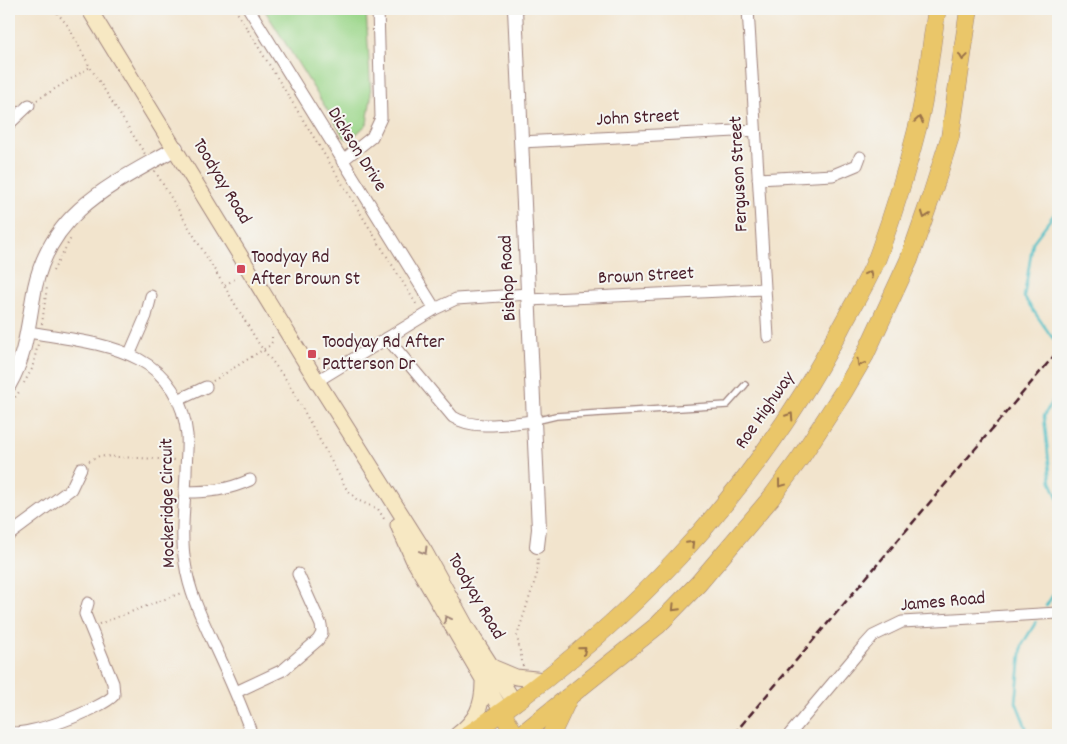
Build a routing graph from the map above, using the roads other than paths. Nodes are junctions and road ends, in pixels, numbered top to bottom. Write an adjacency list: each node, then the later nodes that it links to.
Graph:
1 (89, 9): 12 (main road, Toodyay Road)
2 (249, 9): 14 (street, Dickson Drive)
3 (378, 9): 14 (street)
4 (515, 9): 11 (street, Bishop Road)
5 (748, 9): 10 (street, Ferguson Street)
6 (937, 9): 40 (main road, Roe Highway, one-way to 6)
7 (969, 9): 43 (main road, one-way to 43)
8 (29, 105): 9 (street)
9 (9, 124)
10 (756, 130): 11 (street, John Street); 15 (street, Ferguson Street)
11 (521, 142): 18 (street, Bishop Road)
12 (176, 148): 20 (street); 24 (main road, Toodyay Road)
13 (860, 157): 15 (street)
14 (342, 161): 19 (street, Dickson Drive)
15 (758, 179): 16 (street, Ferguson Street)
16 (764, 289): 18 (street, Brown Street); 21 (street, Ferguson Street)
17 (151, 296): 23 (street)
18 (529, 297): 19 (street, Brown Street); 29 (street, Bishop Road)
19 (435, 309): 22 (street, Brown Street)
20 (35, 329): 23 (street, Mockeridge Circuit); 25 (street)
21 (768, 337)
22 (387, 338): 24 (street, Brown Street); 29 (street)
23 (130, 353): 28 (street, Mockeridge Circuit)
24 (317, 381): 32 (main road, Toodyay Road)
25 (9, 385)
26 (744, 385): 29 (lane)
27 (206, 387): 28 (street)
28 (178, 400): 33 (street, Mockeridge Circuit)
29 (534, 421): 35 (street, Bishop Road)
30 (81, 468): 34 (street)
31 (250, 480): 33 (street)
32 (378, 481): 39 (main road, Toodyay Road, one-way to 39); 41 (main road, Toodyay Road, one-way to 32)
33 (185, 492): 42 (street, Mockeridge Circuit)
34 (9, 535)
35 (537, 546)
36 (298, 574): 42 (street)
37 (88, 603): 45 (street)
38 (1058, 613): 51 (street, James Road)
39 (491, 666): 40 (main road); 44 (main road, Toodyay Road)
40 (545, 680): 44 (main road, Roe Highway)
41 (483, 682): 44 (main road, Toodyay Road); 48 (main road)
42 (236, 692): 47 (street, Mockeridge Circuit)
43 (568, 698): 46 (main road); 50 (main road)
44 (509, 708): 46 (main road, Toodyay Road); 49 (main road, Roe Highway)
45 (9, 732)
46 (526, 734)
47 (252, 735)
48 (457, 735)
49 (468, 735)
50 (551, 735)
51 (789, 735)

